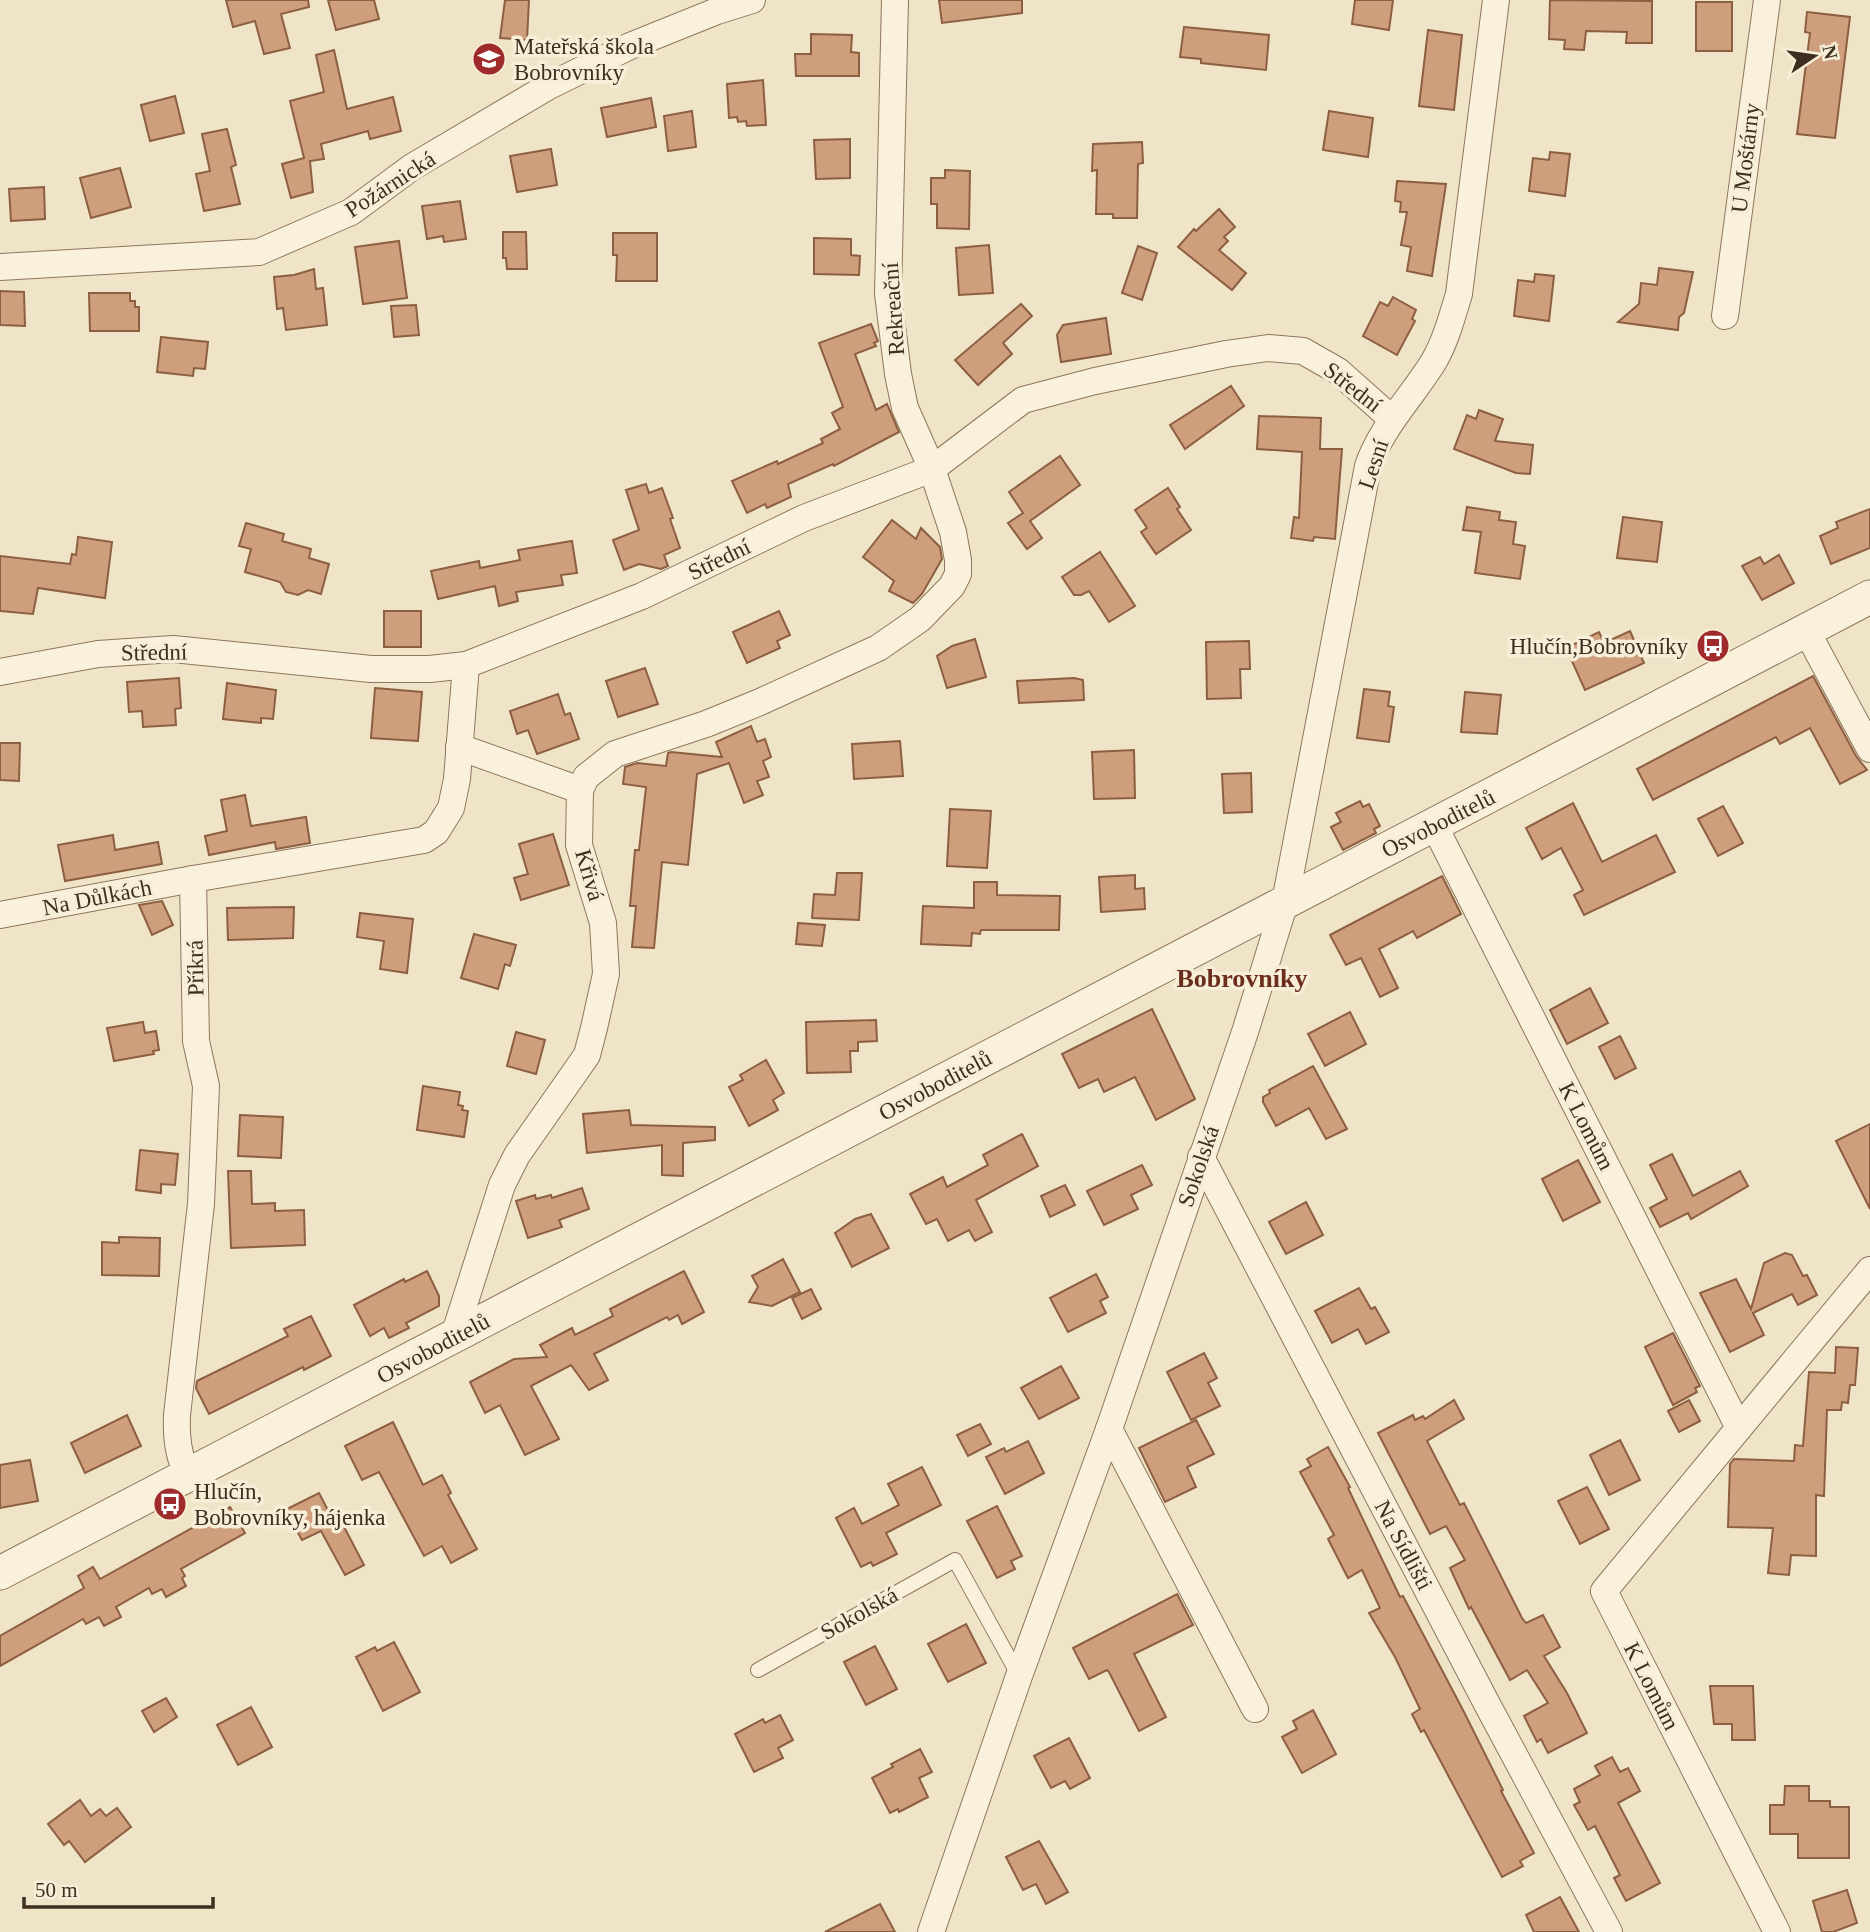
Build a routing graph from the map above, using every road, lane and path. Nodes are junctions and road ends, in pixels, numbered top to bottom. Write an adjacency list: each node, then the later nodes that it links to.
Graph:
1 (752, 0): 5 (street, Požárnická)
2 (895, 0): 8 (street, Rekreační)
3 (1496, 0): 7 (street, Lesní)
4 (1767, 0): 6 (street, U Moštárny)
5 (0, 267)
6 (1725, 316)
7 (1392, 419): 8 (street, Střední); 18 (street, Lesní)
8 (932, 469): 11 (street, Střední); 15 (street, Rekreační)
9 (1870, 597): 10 (street, Osvoboditelů)
10 (1807, 629): 14 (street); 16 (street, Osvoboditelů)
11 (466, 665): 12 (street, Střední); 13 (street)
12 (0, 672)
13 (459, 747): 15 (street); 17 (street)
14 (1870, 749)
15 (580, 790): 22 (street, Křivá)
16 (1434, 825): 18 (street, Osvoboditelů); 23 (street, K Lomům)
17 (193, 879): 19 (street, Na Důlkách); 25 (street, Příkrá)
18 (1285, 902): 20 (street, Sokolská); 22 (street, Osvoboditelů)
19 (0, 915)
20 (1201, 1157): 24 (street, Sokolská); 31 (street, Na Sídlišti)
21 (1870, 1270): 23 (street, K Lomům)
22 (454, 1336): 25 (street, Osvoboditelů)
23 (1740, 1428): 32 (street, K Lomům)
24 (1109, 1430): 28 (street, Sokolská); 29 (street)
25 (187, 1474): 26 (street, Osvoboditelů)
26 (0, 1573)
27 (758, 1670): 28 (lane, Sokolská)
28 (1019, 1676): 30 (street, Sokolská)
29 (1255, 1709)
30 (931, 1932)
31 (1609, 1932)
32 (1777, 1932)

